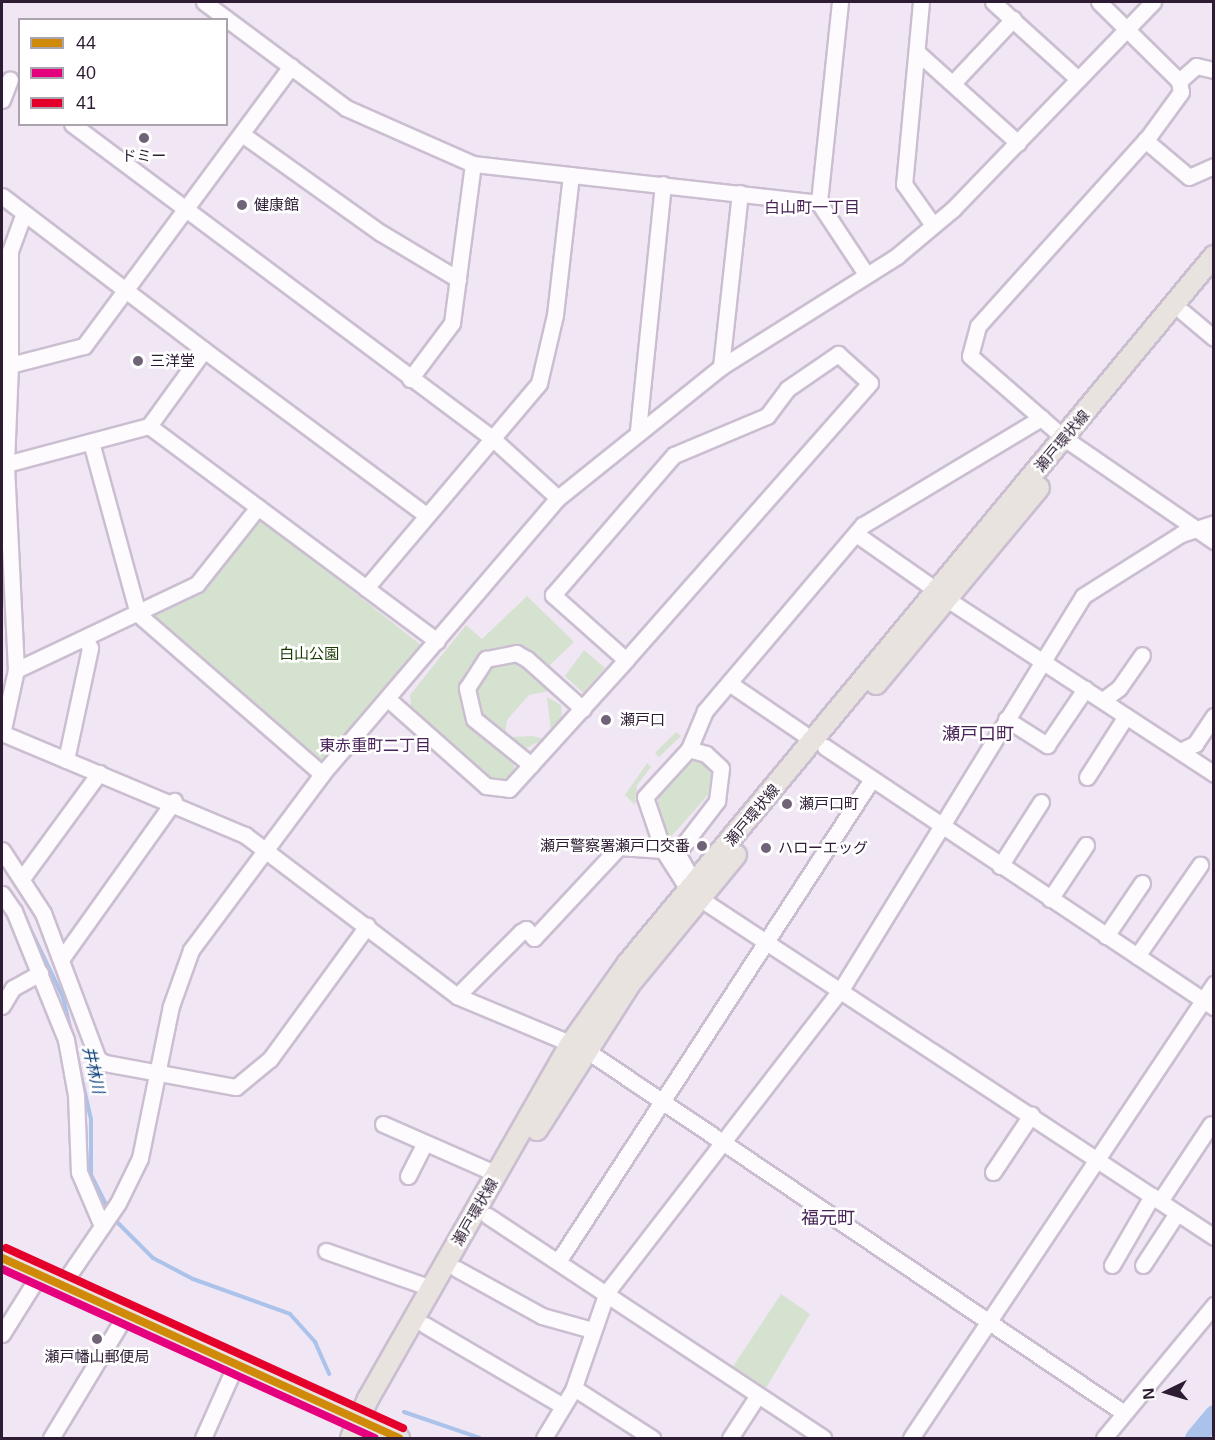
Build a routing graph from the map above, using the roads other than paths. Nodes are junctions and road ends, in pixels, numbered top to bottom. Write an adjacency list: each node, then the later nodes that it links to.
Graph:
1 (840, 2): 27 (street)
2 (921, 2): 9 (street)
3 (993, 2): 7 (street)
4 (1099, 2): 8 (street)
5 (1153, 2): 8 (street)
6 (210, 3): 10 (street)
7 (1012, 20): 13 (street); 15 (street)
8 (1133, 32): 13 (street); 14 (street)
9 (917, 52): 15 (street); 30 (street)
10 (291, 66): 18 (street); 21 (street)
11 (1214, 70): 14 (street)
12 (10, 79): 16 (street)
13 (1078, 79): 20 (street)
14 (1179, 81): 19 (street)
15 (953, 83): 20 (street)
16 (2, 100)
17 (75, 126): 28 (street)
18 (242, 134): 28 (street); 34 (street)
19 (1145, 140): 22 (street); 42 (street)
20 (1018, 143): 30 (street)
21 (473, 164): 23 (street); 34 (street)
22 (1214, 166)
23 (571, 175): 24 (street); 45 (street)
24 (663, 184): 25 (street); 44 (street)
25 (740, 193): 27 (street); 40 (street)
26 (2, 196): 29 (street)
27 (819, 203): 32 (street)
28 (185, 210): 35 (street); 41 (street)
29 (24, 213): 35 (street); 39 (street)
30 (933, 225): 32 (street)
31 (1214, 256): 46 (main road, 瀬戸環状線)
32 (866, 274): 40 (street)
33 (1214, 276): 36 (main road, 瀬戸環状線)
34 (458, 279): 41 (street)
35 (124, 291): 38 (street); 39 (street)
36 (1183, 312): 37 (street); 46 (main road, 瀬戸環状線)
37 (1214, 338)
38 (204, 350): 43 (street); 51 (street)
39 (10, 365): 48 (street)
40 (721, 367): 44 (street)
41 (410, 379): 45 (street)
42 (1041, 418): 46 (street); 54 (street)
43 (149, 426): 47 (street); 50 (street)
44 (638, 430): 49 (street)
45 (492, 438): 49 (street); 51 (street)
46 (1069, 441): 53 (street); 57 (main road, 瀬戸環状線)
47 (91, 442): 48 (street); 58 (street)
48 (4, 464): 64 (street)
49 (558, 498): 60 (street)
50 (258, 507): 56 (street); 58 (street)
51 (426, 515): 56 (street)
52 (1214, 523): 53 (street)
53 (1195, 529): 55 (street); 62 (street)
54 (856, 534): 57 (street); 65 (street)
55 (1214, 541)
56 (366, 588): 60 (street)
57 (943, 596): 62 (street); 74 (main road, 瀬戸環状線)
58 (138, 614): 59 (street); 81 (street)
59 (85, 638): 64 (street); 77 (street)
60 (436, 641): 67 (street)
61 (1142, 655): 68 (street)
62 (1041, 659): 66 (street); 72 (street)
63 (627, 660): 63 (street); 69 (street)
64 (16, 670): 73 (street)
65 (729, 682): 74 (street); 75 (street)
66 (1085, 689): 68 (street); 72 (street)
67 (388, 699): 78 (street); 81 (street)
68 (1103, 700): 70 (street)
69 (583, 709): 78 (street); 78 (street)
70 (1126, 716): 76 (street); 82 (street)
71 (1214, 716): 76 (street)
72 (1006, 719): 86 (street)
73 (2, 734): 77 (street)
74 (819, 744): 83 (street); 95 (main road, 瀬戸環状線)
75 (689, 749): 90 (street); 95 (street)
76 (1180, 751): 79 (street)
77 (66, 759): 80 (street)
78 (531, 765)
79 (1213, 772)
80 (99, 773): 84 (street); 93 (street)
81 (322, 774): 89 (street)
82 (1087, 777)
83 (872, 779): 86 (street); 100 (street)
84 (174, 801): 89 (street); 102 (street)
85 (1041, 802): 92 (street)
86 (942, 827): 92 (street); 105 (street)
87 (1086, 845): 97 (street)
88 (2, 850): 93 (street)
89 (266, 850): 98 (street); 110 (street)
90 (663, 850): 95 (street); 106 (street)
91 (1200, 865): 101 (street)
92 (1000, 866): 97 (street)
93 (23, 878): 102 (street)
94 (1142, 883): 99 (street)
95 (696, 891): 100 (street); 109 (main road, 瀬戸環状線)
96 (2, 894): 103 (street)
97 (1050, 899): 99 (street)
98 (367, 926): 106 (street); 110 (street)
99 (1106, 936): 101 (street)
100 (771, 942): 105 (street); 111 (street)
101 (1137, 956): 107 (street)
102 (62, 958): 110 (street)
103 (40, 973): 108 (street); 124 (street)
104 (1214, 984): 107 (street)
105 (842, 988): 112 (street); 115 (street)
106 (457, 996): 109 (street)
107 (1208, 1003): 117 (street)
108 (2, 1006)
109 (577, 1048): 111 (street); 119 (main road, 瀬戸環状線); 123 (main road, 瀬戸環状線)
110 (160, 1073): 124 (street)
111 (665, 1101): 115 (street); 128 (street)
112 (1031, 1115): 117 (street); 118 (street)
113 (383, 1124): 116 (street)
114 (1211, 1124): 121 (street)
115 (725, 1141): 135 (street); 138 (street)
116 (424, 1144): 119 (street); 120 (street)
117 (1098, 1160): 121 (street); 138 (street)
118 (993, 1172)
119 (497, 1174): 134 (main road, 瀬戸環状線)
120 (408, 1176)
121 (1156, 1199): 122 (street); 129 (street)
122 (1177, 1213): 125 (street); 130 (street)
123 (488, 1216): 128 (street); 131 (main road, 瀬戸環状線)
124 (102, 1226): 133 (street)
125 (1213, 1237)
126 (326, 1251): 134 (street)
127 (2, 1258): 132 (main road)
128 (559, 1260): 135 (street)
129 (1112, 1265)
130 (1143, 1265)
131 (457, 1269): 139 (main road, 瀬戸環状線); 140 (street)
132 (39, 1275): 133 (main road); 141 (street)
133 (62, 1285): 137 (main road)
134 (431, 1288): 147 (main road, 瀬戸環状線)
135 (607, 1292): 140 (street); 144 (street)
136 (1214, 1305): 146 (street)
137 (126, 1314): 142 (main road); 148 (street)
138 (991, 1320): 146 (street); 155 (street)
139 (425, 1325): 145 (street); 147 (main road, 瀬戸環状線)
140 (592, 1330): 143 (street)
141 (2, 1334)
142 (236, 1364): 147 (main road); 149 (street)
143 (574, 1388): 145 (street); 152 (street)
144 (758, 1395): 153 (street); 154 (street)
145 (563, 1406): 151 (street)
146 (1124, 1413): 156 (street)
147 (356, 1430): 150 (main road)
148 (51, 1438)
149 (202, 1438)
150 (399, 1438)
151 (544, 1438)
152 (652, 1438)
153 (730, 1438)
154 (823, 1438)
155 (911, 1438)
156 (1104, 1438)

